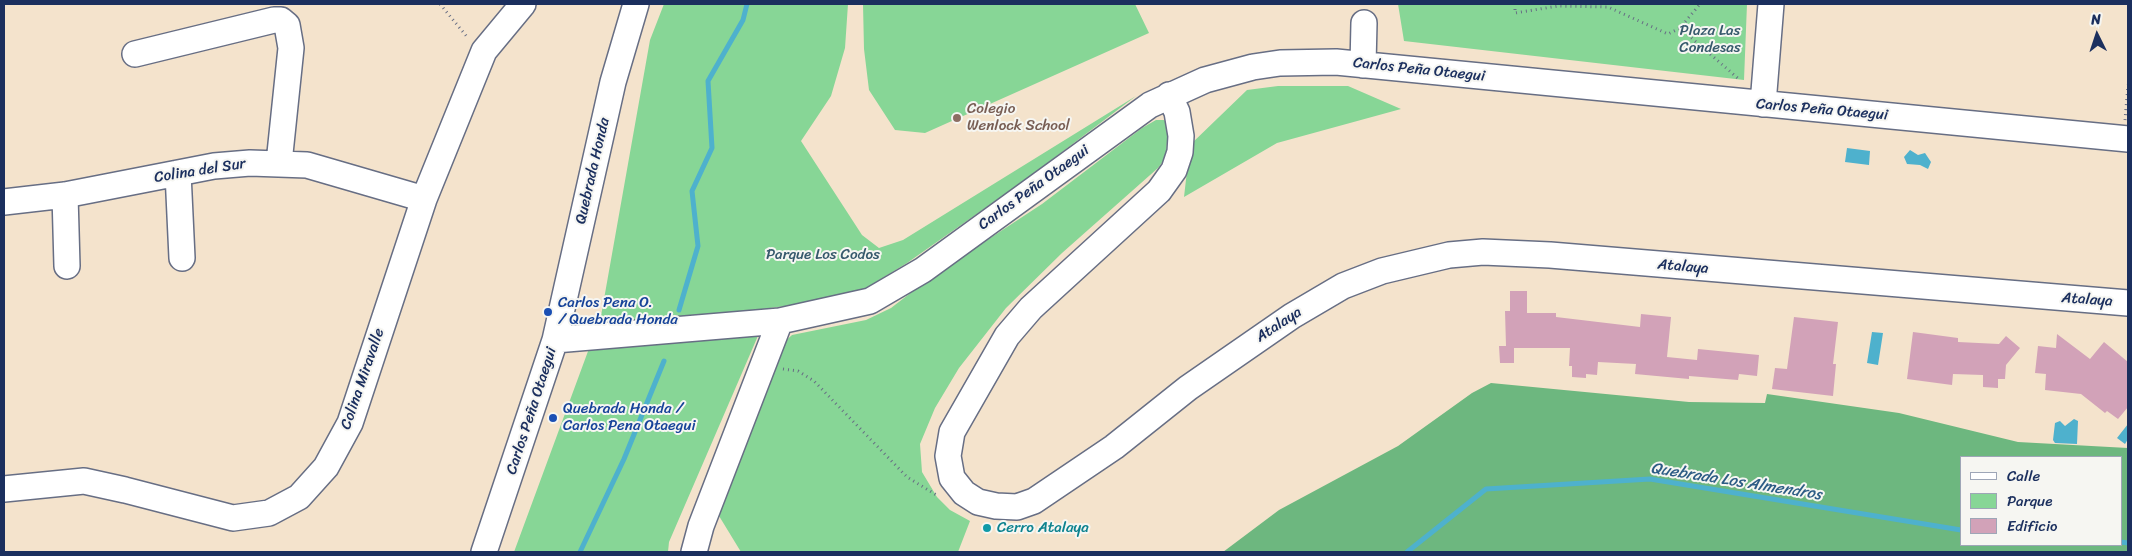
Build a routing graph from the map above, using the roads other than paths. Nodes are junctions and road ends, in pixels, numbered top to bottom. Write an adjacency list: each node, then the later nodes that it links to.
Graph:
1 (523, 4): 13 (street, Colina Miravalle)
2 (636, 4): 19 (street, Quebrada Honda)
3 (1771, 4): 8 (street)
4 (1364, 23): 6 (street)
5 (135, 54): 10 (street)
6 (1363, 65): 7 (street, Carlos Peña Otaegui); 8 (street, Carlos Peña Otaegui)
7 (1169, 95): 17 (street, Atalaya); 18 (street, Carlos Peña Otaegui)
8 (1763, 104): 9 (street, Carlos Peña Otaegui)
9 (2126, 139)
10 (279, 163): 11 (street, Colina del Sur); 13 (street, Colina del Sur)
11 (178, 173): 12 (street, Colina del Sur); 15 (street)
12 (65, 195): 14 (street, Colina del Sur); 16 (street)
13 (424, 200): 20 (street, Colina Miravalle)
14 (4, 202)
15 (182, 258)
16 (67, 266)
17 (2128, 303)
18 (780, 321): 19 (street, Carlos Peña Otaegui); 22 (street)
19 (555, 340): 21 (street, Carlos Peña Otaegui)
20 (4, 489)
21 (484, 552)
22 (694, 552)

